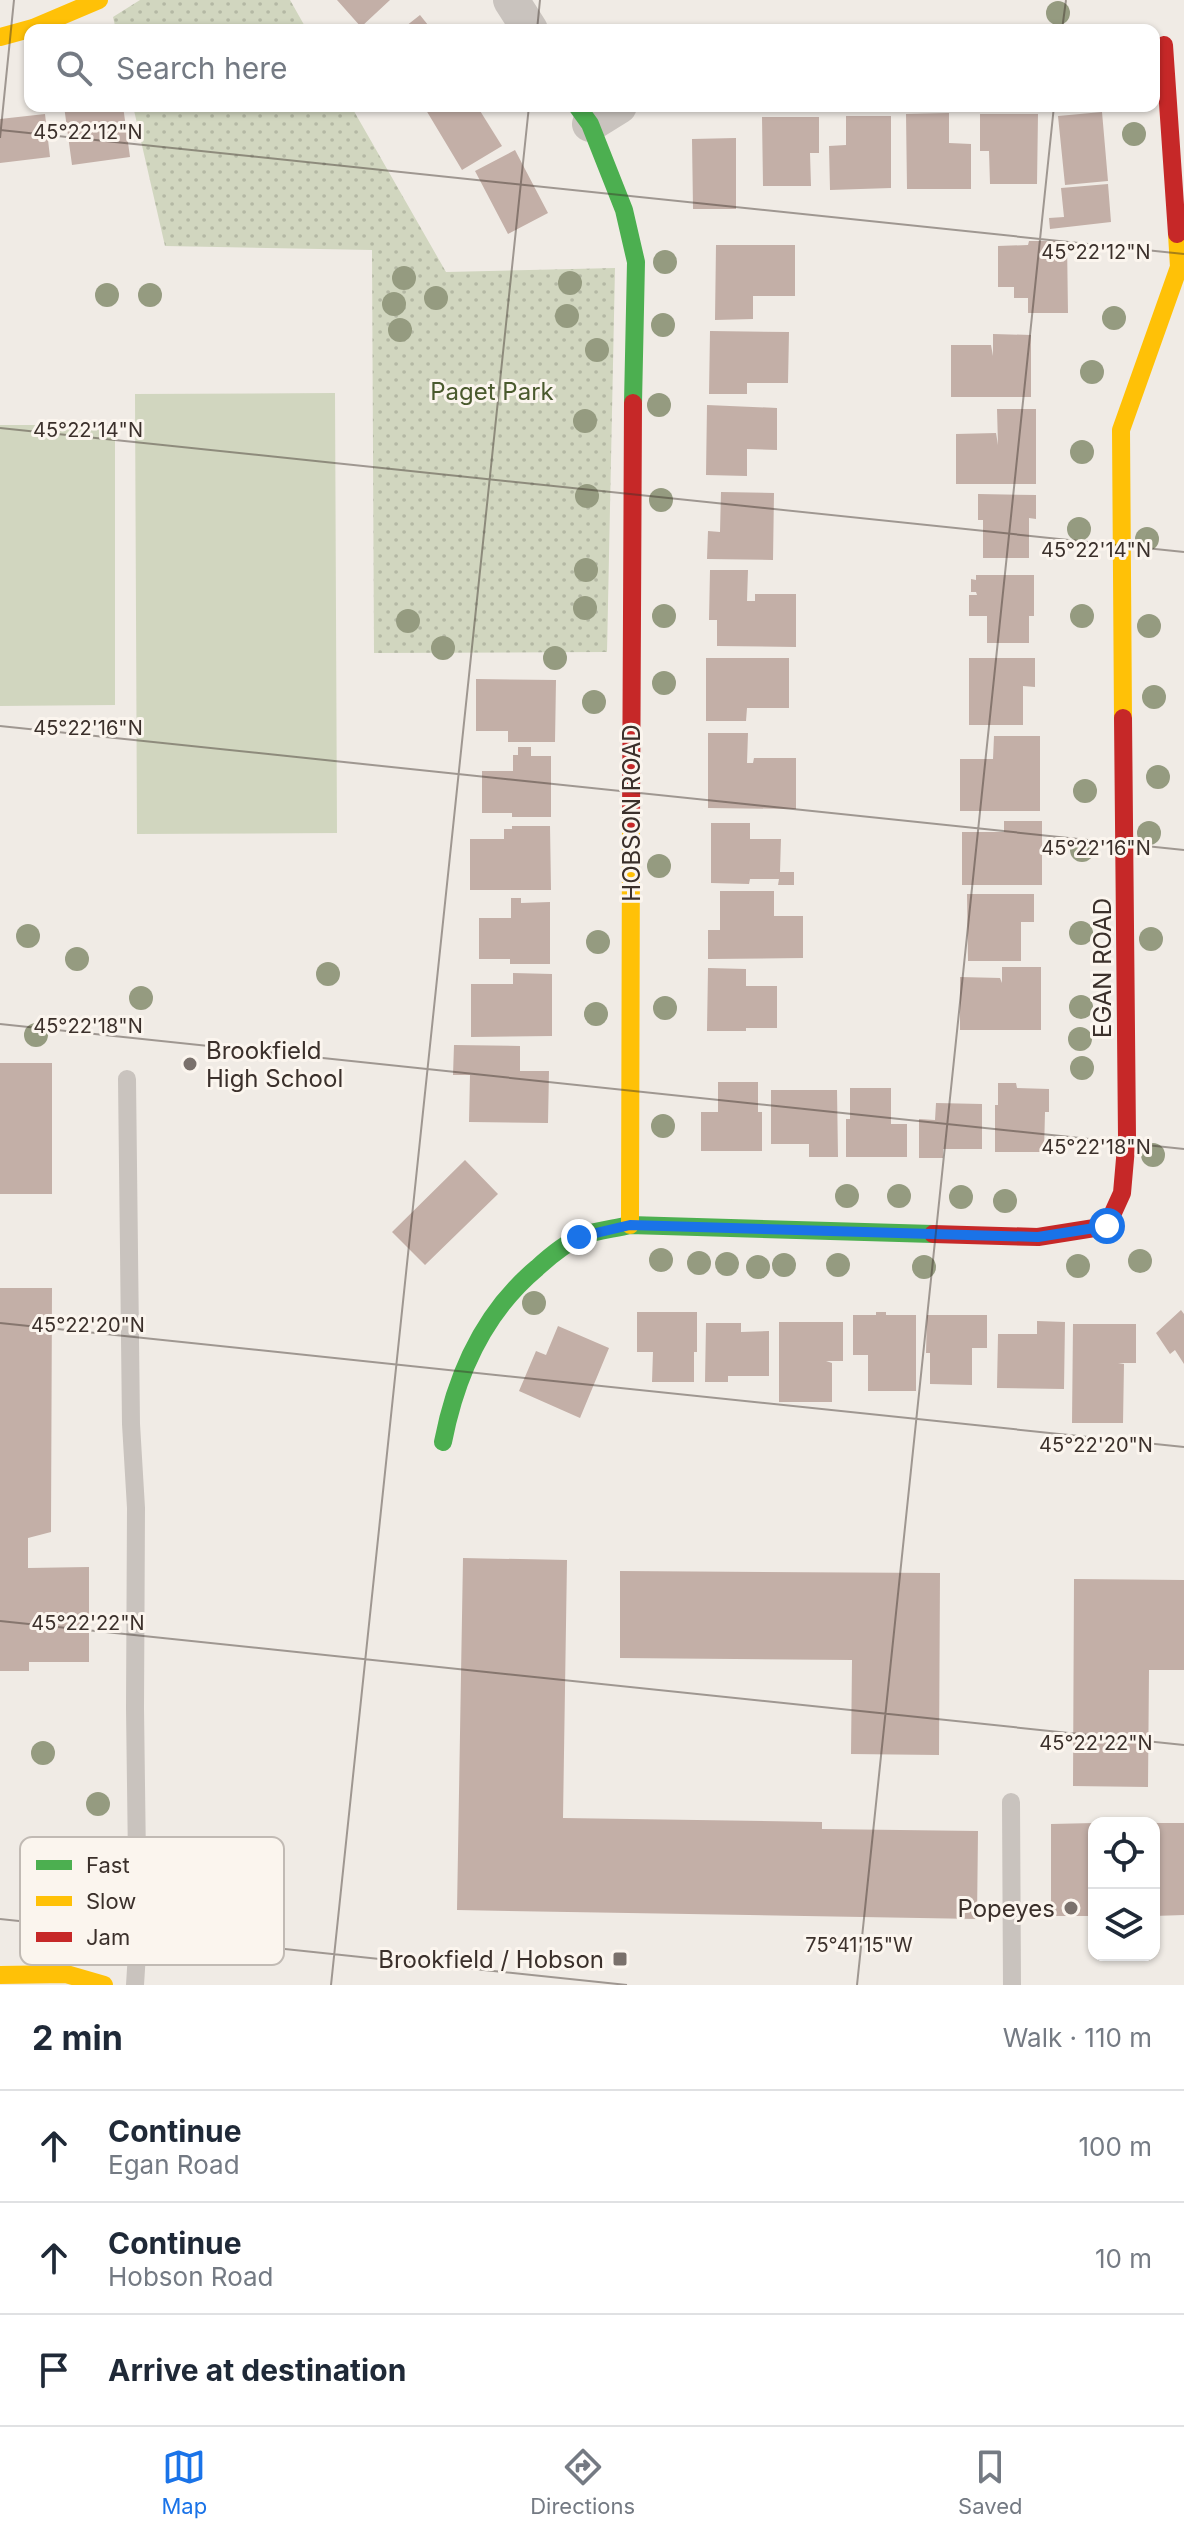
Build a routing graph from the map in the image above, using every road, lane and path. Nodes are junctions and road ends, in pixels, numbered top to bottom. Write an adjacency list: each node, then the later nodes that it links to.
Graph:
1 (99, 0): 3 (street)
2 (511, 0): 4 (street)
3 (42, 24)
4 (526, 24)
5 (24, 30): 6 (street)
6 (0, 37)
7 (1167, 45): 10 (street, EGAN ROAD)
8 (595, 112): 10 (street, HOBSON ROAD)
9 (127, 1079): 13 (lane)
10 (630, 1225): 11 (street)
11 (443, 1442)
12 (1011, 1802): 18 (lane)
13 (137, 1837)
14 (136, 1965): 17 (lane)
15 (0, 1975): 16 (street)
16 (104, 1985)
17 (135, 1985)
18 (1012, 1985)

